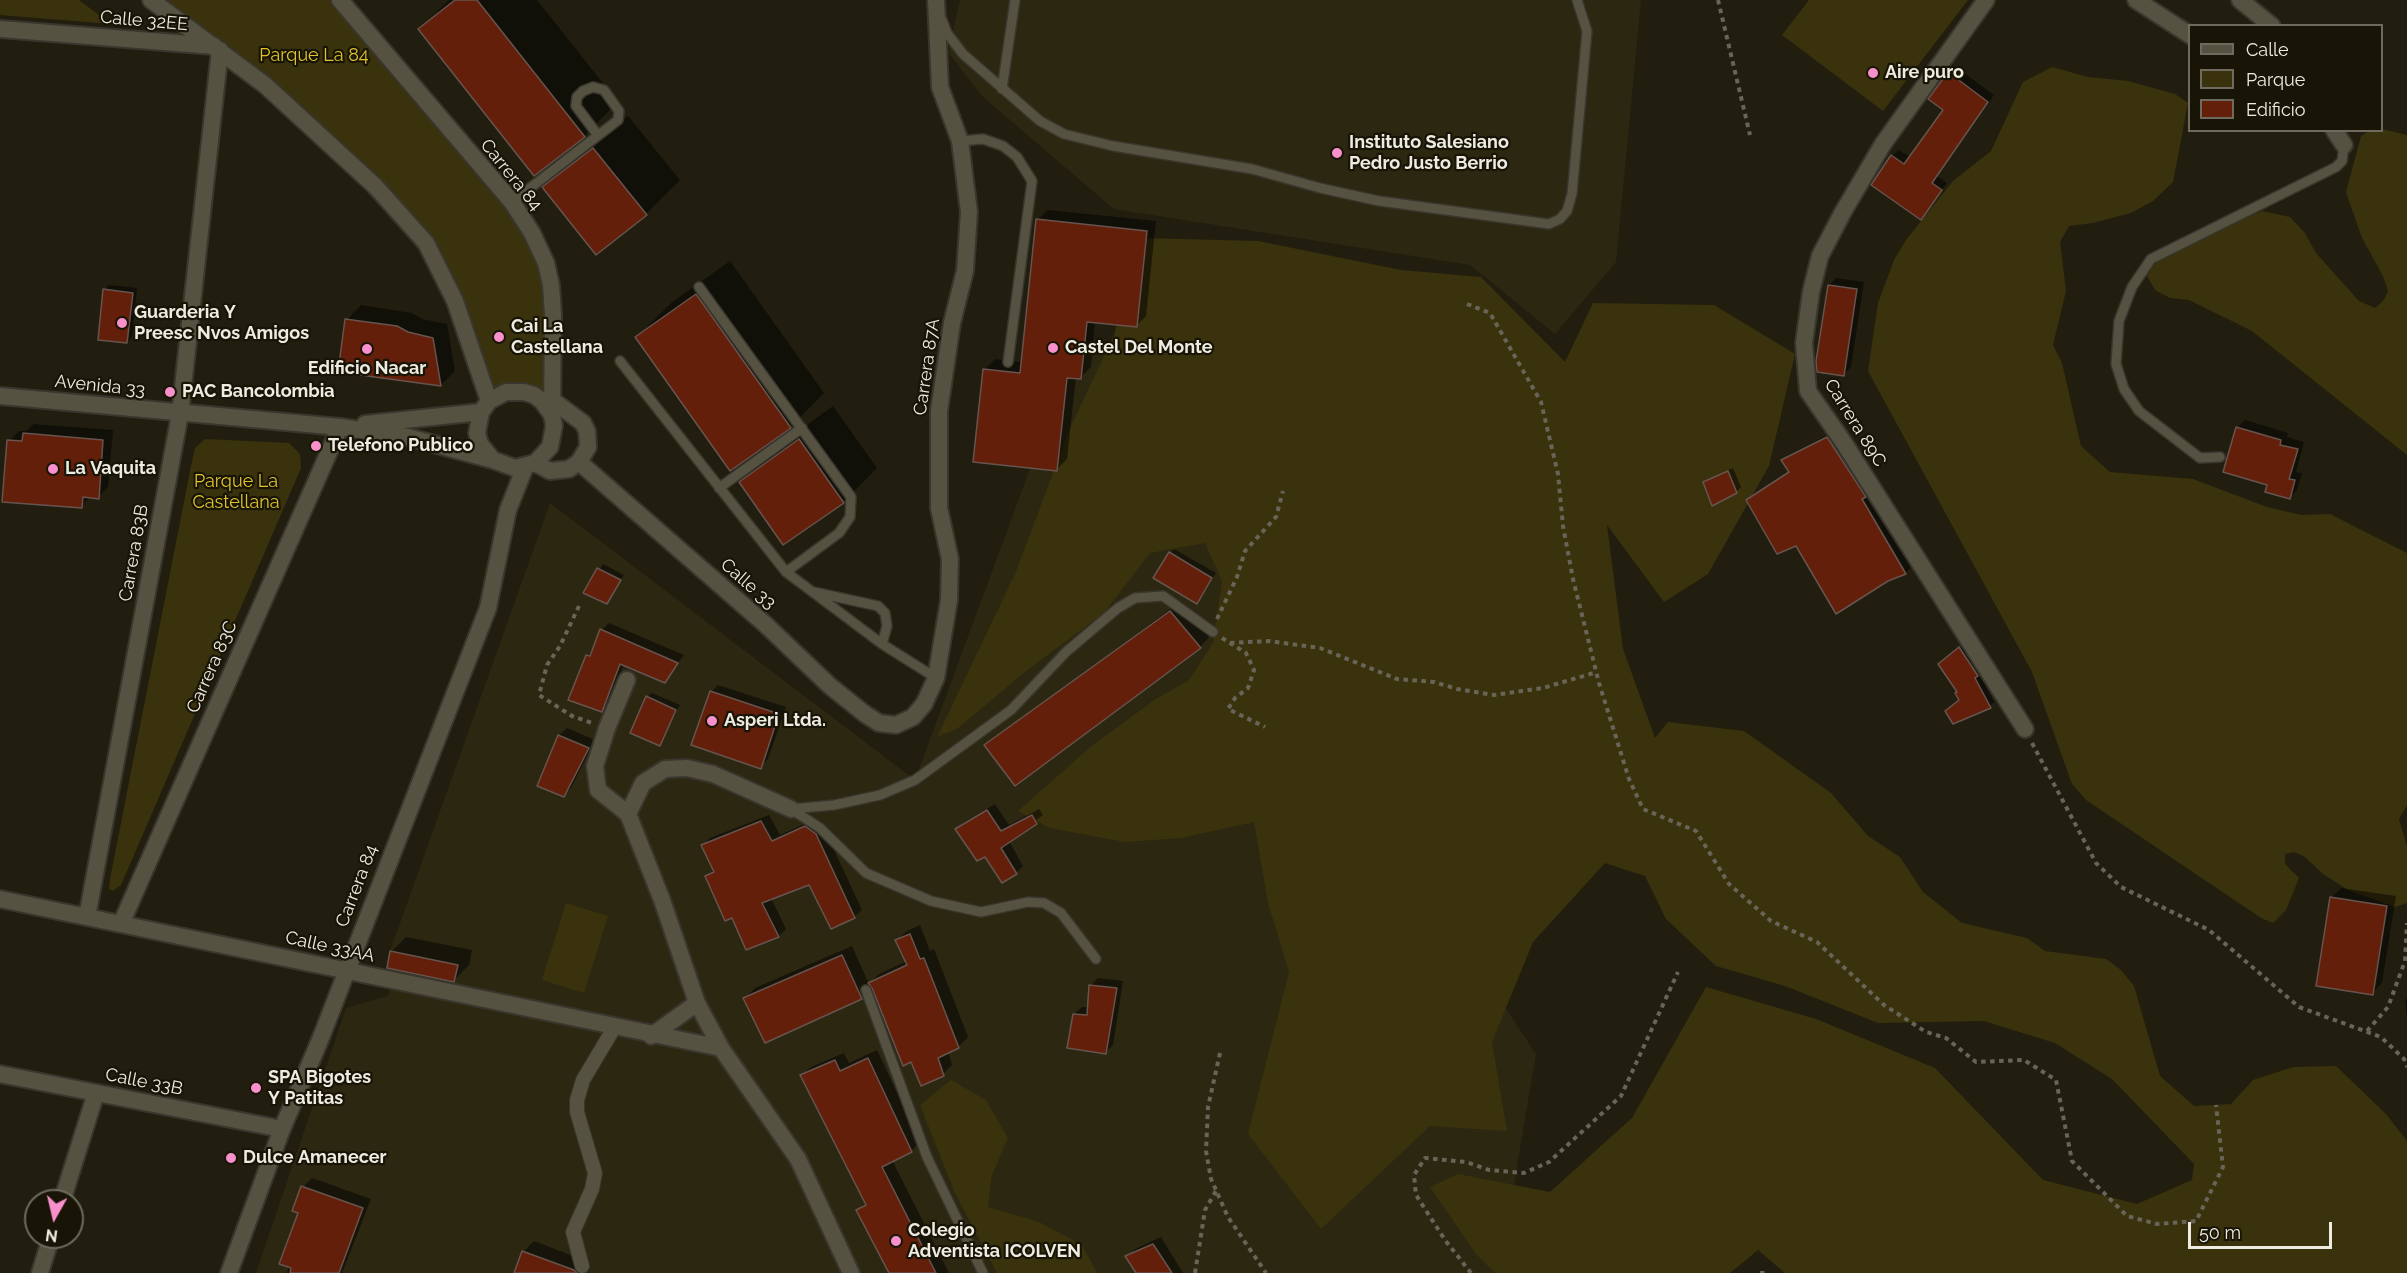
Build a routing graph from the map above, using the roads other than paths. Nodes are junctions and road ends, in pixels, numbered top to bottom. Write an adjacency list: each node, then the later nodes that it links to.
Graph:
1 (151, 0): 12 (street)
2 (340, 0): 18 (street, Carrera 84)
3 (1015, 0): 13 (lane)
4 (1577, 0): 13 (lane)
5 (1986, 0): 41 (street, Carrera 89C)
6 (2136, 0): 11 (street)
7 (2240, 0): 9 (street)
8 (936, 2): 13 (lane); 16 (street, Carrera 87A)
9 (2270, 24)
10 (0, 29): 12 (street, Calle 32EE)
11 (2188, 34)
12 (217, 48): 23 (street); 25 (street, Carrera 83B)
13 (1002, 89)
14 (2335, 132): 17 (street)
15 (597, 134): 15 (lane); 18 (lane)
16 (960, 141): 21 (lane); 38 (street, Carrera 87A)
17 (2344, 145): 28 (lane)
18 (512, 202): 24 (street, Carrera 84)
19 (699, 287): 27 (lane)
20 (620, 361): 32 (lane)
21 (1008, 362)
22 (0, 396): 25 (street, Avenida 33)
23 (485, 406): 24 (street); 26 (street, Avenida 33); 30 (street)
24 (552, 407): 29 (street); 31 (street)
25 (180, 414): 26 (street, Avenida 33); 45 (street, Carrera 83B)
26 (340, 427): 30 (street, Avenida 33); 46 (street, Carrera 83C)
27 (802, 428): 32 (lane); 34 (lane)
28 (2220, 457)
29 (579, 462): 31 (street); 40 (street, Calle 33)
30 (499, 463): 31 (street); 33 (street, Carrera 84)
31 (530, 465): 33 (street, Carrera 84)
32 (719, 488): 34 (lane)
33 (508, 510): 48 (street, Carrera 84)
34 (786, 572): 35 (lane)
35 (812, 591): 37 (lane); 37 (lane)
36 (1213, 632): 42 (lane)
37 (882, 644): 38 (lane)
38 (936, 678): 40 (street, Carrera 87A)
39 (627, 680): 43 (street)
40 (896, 725)
41 (2025, 729)
42 (791, 809): 43 (street); 47 (lane)
43 (628, 814): 50 (street)
44 (0, 899): 45 (street, Calle 33AA)
45 (87, 917): 46 (street, Calle 33AA)
46 (120, 924): 48 (street, Calle 33AA)
47 (1096, 959)
48 (346, 970): 51 (street, Calle 33AA); 56 (street, Carrera 84)
49 (866, 990): 63 (lane)
50 (696, 1003): 52 (street); 53 (street)
51 (614, 1028): 52 (street, Calle 33AA); 59 (street)
52 (651, 1036): 53 (street, Calle 33AA)
53 (721, 1048): 62 (street)
54 (0, 1074): 55 (street, Calle 33B)
55 (96, 1093): 56 (street, Calle 33B); 57 (street)
56 (282, 1129): 61 (street, Carrera 84)
57 (66, 1189)
58 (47, 1249): 60 (street)
59 (582, 1266)
60 (40, 1273)
61 (229, 1273)
62 (851, 1273)
63 (983, 1273)

